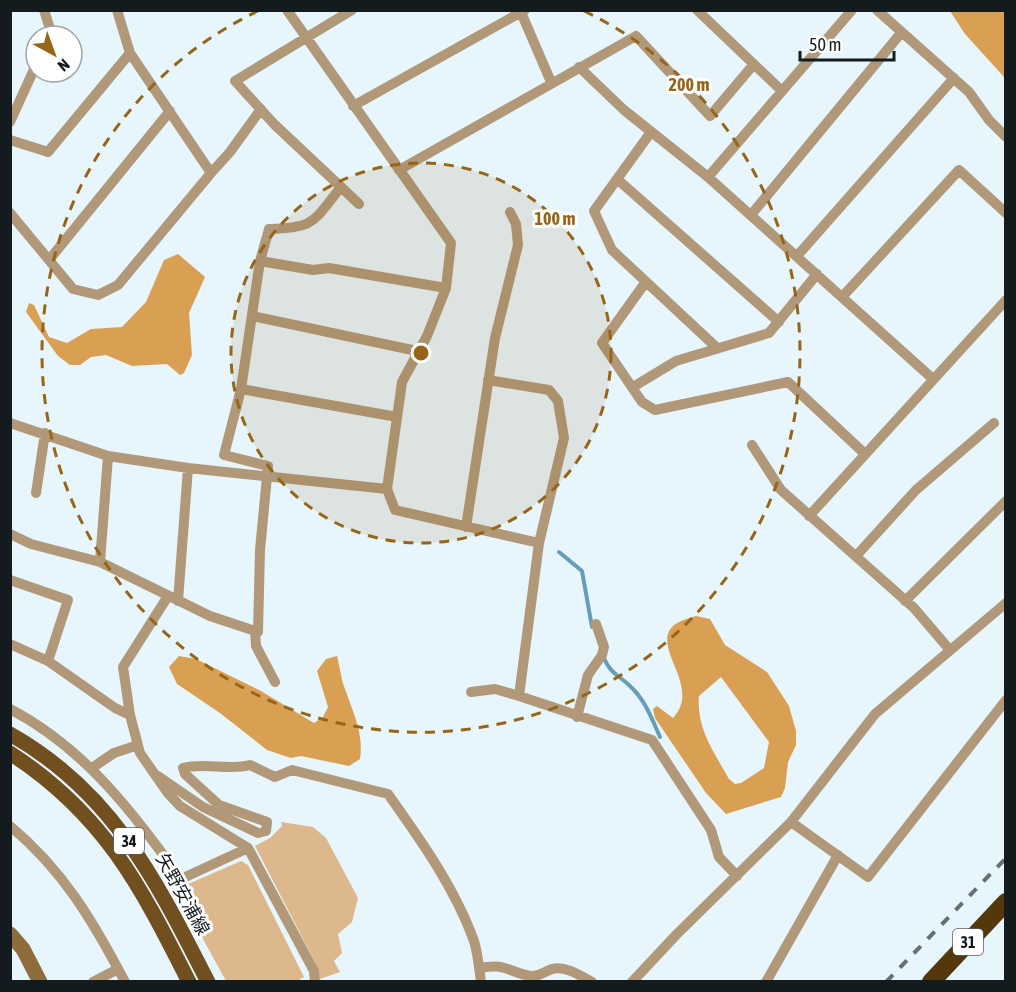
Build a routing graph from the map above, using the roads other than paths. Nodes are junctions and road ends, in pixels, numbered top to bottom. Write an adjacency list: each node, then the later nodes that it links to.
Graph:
1 (117, 10): 10 (street)
2 (287, 10): 9 (street)
3 (352, 10): 9 (street)
4 (698, 10): 11 (street)
5 (852, 10): 16 (street)
6 (877, 10): 8 (street)
7 (522, 11): 14 (street); 17 (street)
8 (901, 33): 13 (street); 33 (street)
9 (306, 40): 17 (street); 18 (street)
10 (130, 53): 19 (street); 23 (street)
11 (754, 64): 12 (street); 16 (street)
12 (579, 68): 14 (street); 21 (street)
13 (954, 78): 22 (street); 34 (street)
14 (551, 82): 24 (street)
15 (27, 84): 20 (street)
16 (782, 91): 26 (street)
17 (353, 106): 24 (street)
18 (261, 109): 25 (street); 28 (street)
19 (170, 111): 25 (street); 35 (street)
20 (10, 122)
21 (651, 132): 26 (street); 27 (street)
22 (1005, 137)
23 (10, 140)
24 (399, 170): 39 (street)
25 (211, 172): 35 (street)
26 (708, 177): 33 (street)
27 (617, 178): 38 (street); 43 (street)
28 (341, 187): 29 (street); 36 (street)
29 (359, 204)
30 (510, 212): 47 (street)
31 (10, 213): 35 (street)
32 (1005, 213): 40 (street)
33 (751, 215): 34 (street)
34 (797, 256): 37 (street)
35 (50, 260)
36 (260, 261): 39 (street); 42 (street)
37 (817, 274): 40 (street); 43 (street)
38 (645, 283): 44 (street); 48 (street)
39 (446, 288): 45 (street)
40 (843, 296): 46 (street)
41 (1005, 300): 46 (street)
42 (252, 316): 45 (street); 49 (street)
43 (779, 322): 44 (street)
44 (716, 347): 48 (street)
45 (417, 351): 50 (street)
46 (933, 379): 55 (street)
47 (488, 380): 63 (street); 65 (street)
48 (633, 387): 55 (street)
49 (241, 389): 50 (street); 58 (street)
50 (398, 417): 59 (street)
51 (10, 423): 53 (street)
52 (994, 423): 66 (street)
53 (45, 433): 56 (street); 60 (street)
54 (752, 445): 62 (street)
55 (864, 453): 62 (street)
56 (108, 456): 57 (street); 67 (street)
57 (188, 468): 58 (street); 69 (street)
58 (267, 476): 59 (street); 73 (street)
59 (387, 489): 63 (street)
60 (36, 493)
61 (1005, 501): 70 (street)
62 (809, 516): 66 (street)
63 (466, 526): 65 (street)
64 (10, 534): 67 (street)
65 (539, 543): 79 (street)
66 (856, 556): 70 (street)
67 (100, 562): 69 (street)
68 (10, 580): 76 (street)
69 (173, 599): 73 (street); 82 (street)
70 (905, 600): 75 (street)
71 (1005, 602): 75 (street)
72 (596, 624): 83 (street)
73 (255, 631): 77 (street)
74 (10, 644): 76 (street)
75 (949, 649): 89 (street)
76 (48, 661): 82 (street)
77 (275, 682)
78 (471, 692): 79 (street)
79 (519, 696): 83 (street)
80 (1005, 700): 92 (street)
81 (10, 709): 87 (street)
82 (130, 715): 85 (street)
83 (577, 717): 93 (street)
84 (10, 734): 102 (main road, 矢野安浦線 / 34)
85 (138, 746): 87 (street); 88 (street)
86 (10, 753): 101 (main road, 矢野安浦線 / 34)
87 (92, 768): 91 (street)
88 (158, 776): 91 (street); 96 (street)
89 (791, 822): 92 (street); 93 (street)
90 (10, 826): 97 (street)
91 (249, 848): 103 (street)
92 (838, 855): 107 (street)
93 (737, 876): 106 (street)
94 (1005, 902): 108 (highway, 31)
95 (10, 934): 98 (street)
96 (479, 968): 104 (street); 105 (street)
97 (118, 969): 99 (street); 100 (street)
98 (40, 981)
99 (93, 981)
100 (125, 981)
101 (189, 981)
102 (208, 981)
103 (315, 981)
104 (481, 981)
105 (592, 981)
106 (632, 981)
107 (766, 981)
108 (931, 981)

